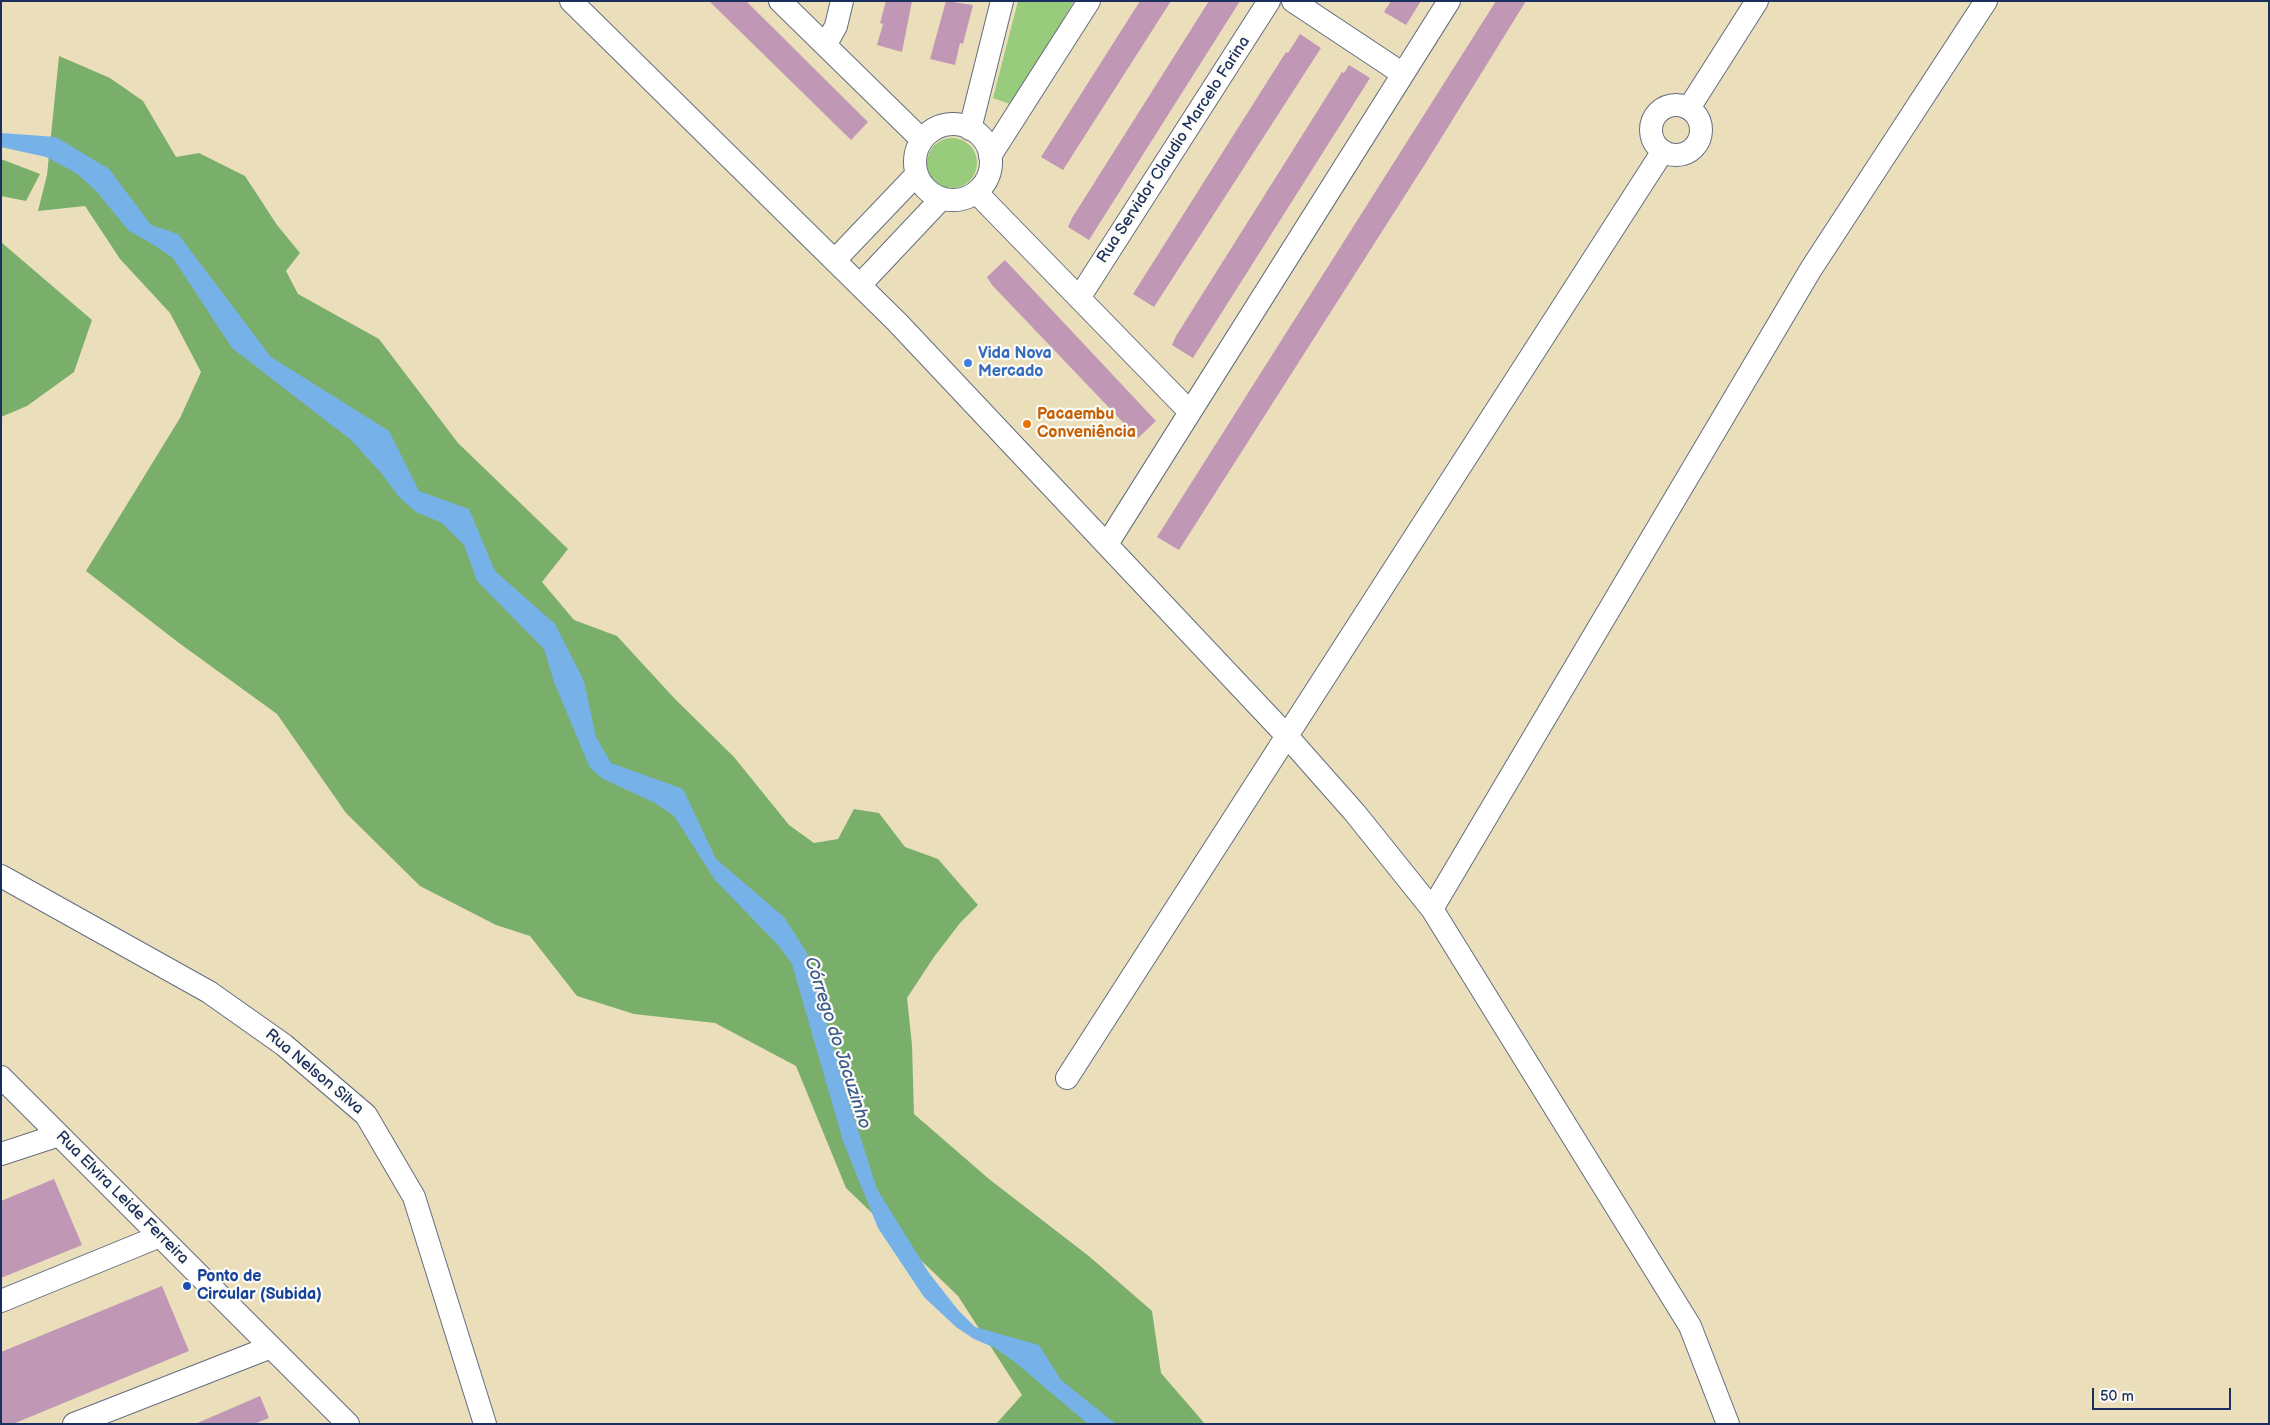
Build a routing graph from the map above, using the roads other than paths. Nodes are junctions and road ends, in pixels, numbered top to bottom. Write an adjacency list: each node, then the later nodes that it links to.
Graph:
1 (571, 1): 21 (street)
2 (780, 1): 11 (street)
3 (842, 1): 11 (street)
4 (1002, 1): 14 (street)
5 (1089, 1): 17 (street)
6 (1269, 1): 23 (street, Rua Servidor Claudio Marcelo Farina)
7 (1293, 1): 12 (street)
8 (1449, 1): 12 (street)
9 (1757, 1): 13 (street)
10 (1986, 1): 28 (street)
11 (826, 44): 15 (street)
12 (1403, 74): 24 (street)
13 (1689, 108): 16 (street); 16 (street)
14 (970, 129): 15 (street); 17 (street)
15 (922, 140): 18 (street)
16 (1663, 151): 26 (street)
17 (990, 156): 19 (street)
18 (917, 174): 20 (street); 21 (street)
19 (976, 192): 20 (street); 23 (street)
20 (942, 198): 22 (street)
21 (835, 260): 22 (street)
22 (860, 285): 25 (street)
23 (1079, 298): 24 (street)
24 (1190, 412): 25 (street)
25 (1107, 544): 26 (street)
26 (1286, 735): 28 (street); 30 (street)
27 (1, 876): 38 (street, Rua Nelson Silva)
28 (1432, 909): 39 (street)
29 (1, 1077): 31 (street, Rua Elvira Leide Ferreira)
30 (1066, 1078)
31 (59, 1135): 32 (street); 33 (street, Rua Elvira Leide Ferreira)
32 (1, 1154)
33 (160, 1236): 34 (street); 35 (street, Rua Elvira Leide Ferreira)
34 (1, 1301)
35 (271, 1347): 36 (street); 37 (street, Rua Elvira Leide Ferreira)
36 (74, 1424)
37 (348, 1424)
38 (485, 1424)
39 (1728, 1424)

